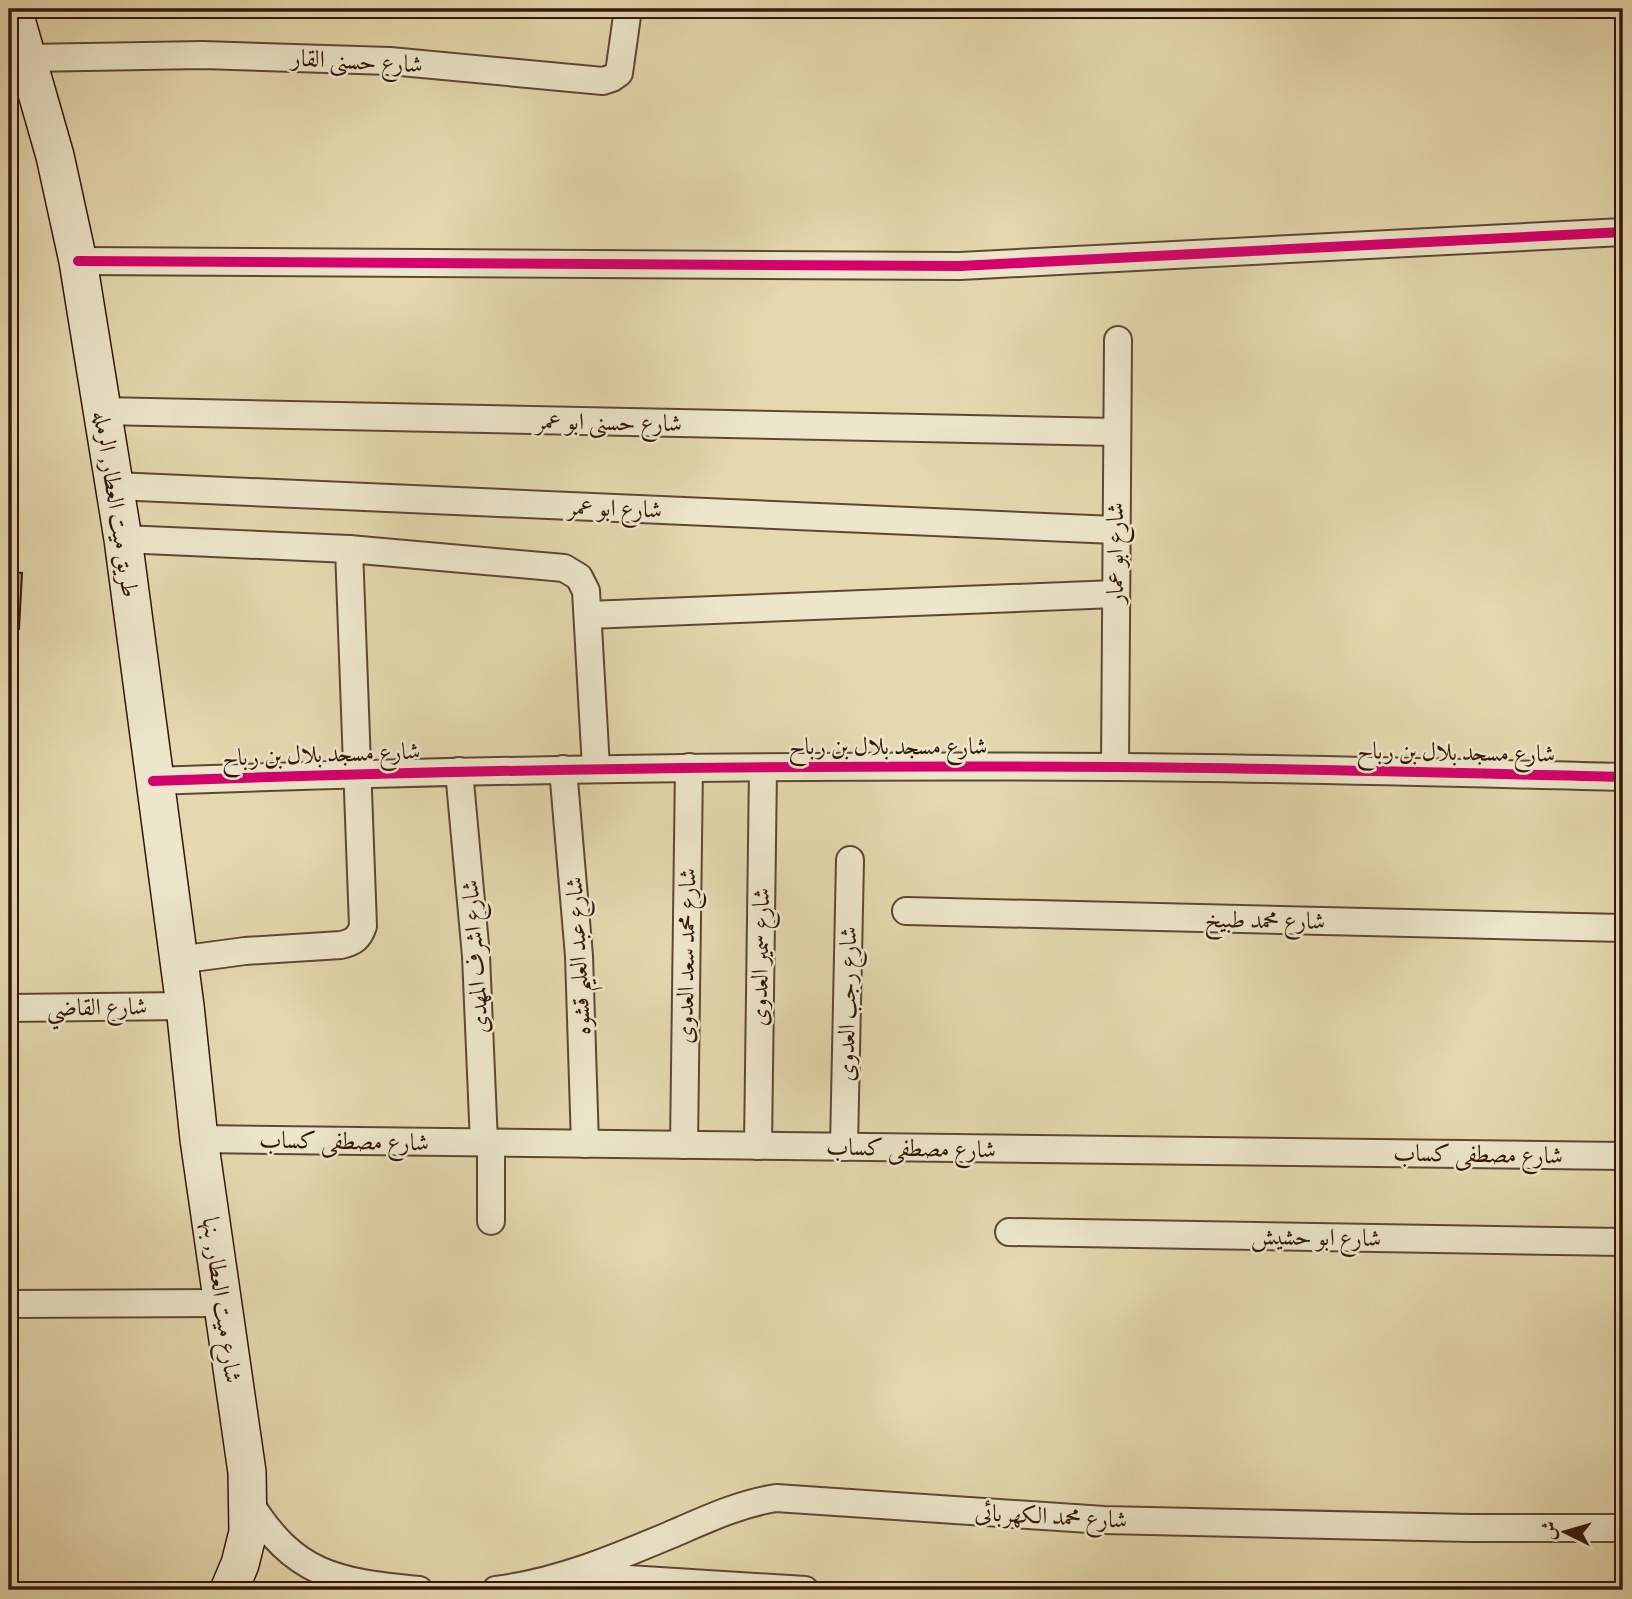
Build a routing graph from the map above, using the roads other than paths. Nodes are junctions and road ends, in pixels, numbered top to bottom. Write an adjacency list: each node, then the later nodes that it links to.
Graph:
1 (13, 9): 3 (main road, طريق ميت العطار, الرمله)
2 (628, 9): 3 (street, شارع حسنى القار)
3 (27, 58): 5 (main road, طريق ميت العطار, الرمله)
4 (1623, 232): 5 (street)
5 (78, 261): 7 (main road, طريق ميت العطار, الرمله)
6 (1118, 340): 8 (street, شارع ابو عمار)
7 (102, 411): 8 (street, شارع حسنى ابو عمر); 9 (main road, طريق ميت العطار, الرمله)
8 (1116, 432): 10 (street, شارع ابو عمار)
9 (115, 486): 10 (street, شارع ابو عمر); 11 (main road, طريق ميت العطار, الرمله)
10 (1115, 530): 13 (street, شارع ابو عمار)
11 (123, 539): 12 (street); 23 (main road, طريق ميت العطار, الرمله)
12 (349, 549): 14 (street); 21 (street)
13 (1115, 594): 14 (street); 16 (street, شارع ابو عمار)
14 (588, 615): 17 (street)
15 (689, 767): 17 (street, شارع مسجد بلال بن رباح); 18 (street, شارع مسجد بلال بن رباح); 33 (street, شارع محمد سعد العدوى)
16 (1115, 767): 18 (street, شارع مسجد بلال بن رباح); 22 (street, شارع مسجد بلال بن رباح)
17 (596, 768): 19 (street, شارع مسجد بلال بن رباح)
18 (763, 768): 34 (street, شارع سمير العدوى)
19 (563, 769): 20 (street, شارع مسجد بلال بن رباح); 32 (street, شارع عبد العليم قشوه)
20 (459, 771): 21 (street, شارع مسجد بلال بن رباح); 31 (street, شارع اشرف المهدى)
21 (356, 774): 23 (street, شارع مسجد بلال بن رباح); 27 (street)
22 (1623, 777)
23 (153, 781): 27 (main road, طريق ميت العطار, الرمله)
24 (850, 860): 35 (street, شارع رجب العدوى)
25 (906, 911): 26 (street, شارع محمد طبيخ)
26 (1623, 928)
27 (178, 960): 28 (main road, طريق ميت العطار, الرمله)
28 (185, 1006): 29 (street, شارع القاضي); 30 (main road, شارع ميت العطار, بنها)
29 (9, 1008)
30 (199, 1139): 31 (street, شارع مصطفى كساب); 40 (main road, شارع ميت العطار, بنها)
31 (488, 1143): 32 (street, شارع مصطفى كساب); 37 (street)
32 (584, 1144): 33 (street, شارع مصطفى كساب)
33 (684, 1145): 34 (street, شارع مصطفى كساب)
34 (758, 1146): 35 (street, شارع مصطفى كساب)
35 (844, 1147): 36 (street, شارع مصطفى كساب)
36 (1623, 1156)
37 (491, 1221)
38 (1009, 1232): 39 (street, شارع ابو حشيش)
39 (1623, 1242)
40 (222, 1303): 41 (street); 42 (main road, شارع ميت العطار, بنها)
41 (9, 1304)
42 (248, 1500): 45 (main road, شارع ميت العطار, بنها); 46 (street)
43 (1623, 1528): 44 (street, شارع محمد الكهربائى)
44 (571, 1575): 47 (street, شارع محمد الكهربائى); 48 (street)
45 (229, 1590)
46 (419, 1590)
47 (496, 1590)
48 (805, 1590)

